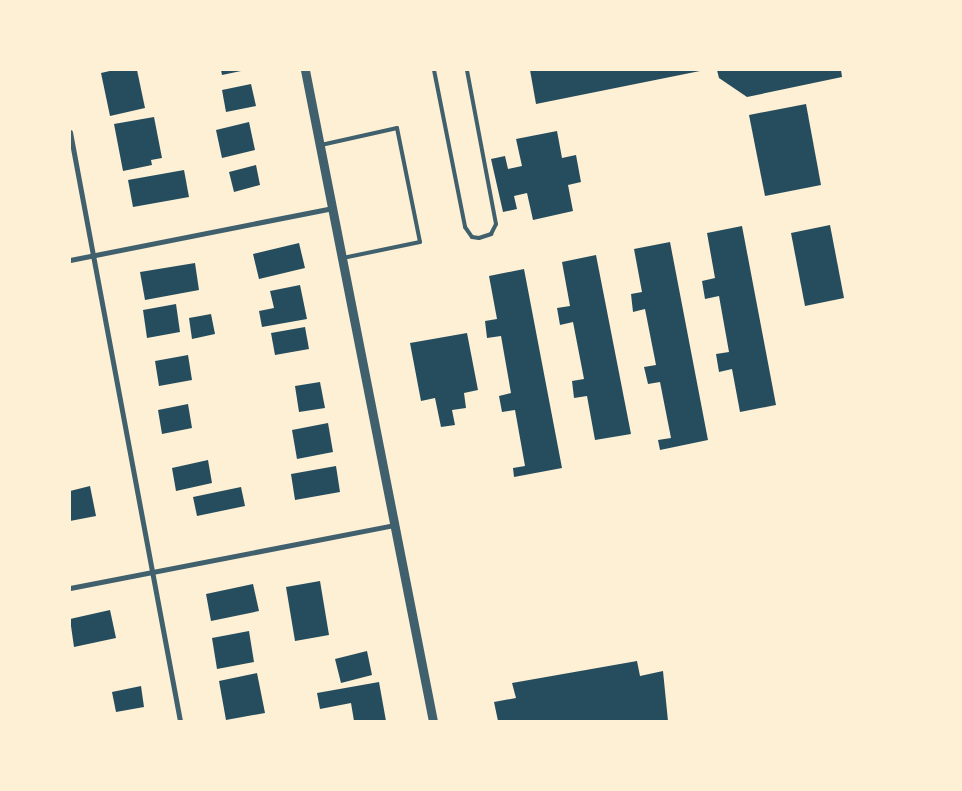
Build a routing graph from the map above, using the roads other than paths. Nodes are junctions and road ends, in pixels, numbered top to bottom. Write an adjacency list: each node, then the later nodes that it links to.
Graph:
1 (305, 70): 5 (street)
2 (434, 70): 3 (lane)
3 (467, 70)
4 (70, 132): 7 (street)
5 (320, 145): 6 (street); 8 (lane)
6 (333, 208): 7 (street); 8 (street)
7 (94, 255): 9 (street); 11 (street)
8 (343, 258): 10 (street)
9 (70, 260)
10 (395, 525): 11 (street); 14 (street)
11 (150, 571): 12 (street); 13 (street)
12 (70, 588)
13 (180, 721)
14 (432, 721)

